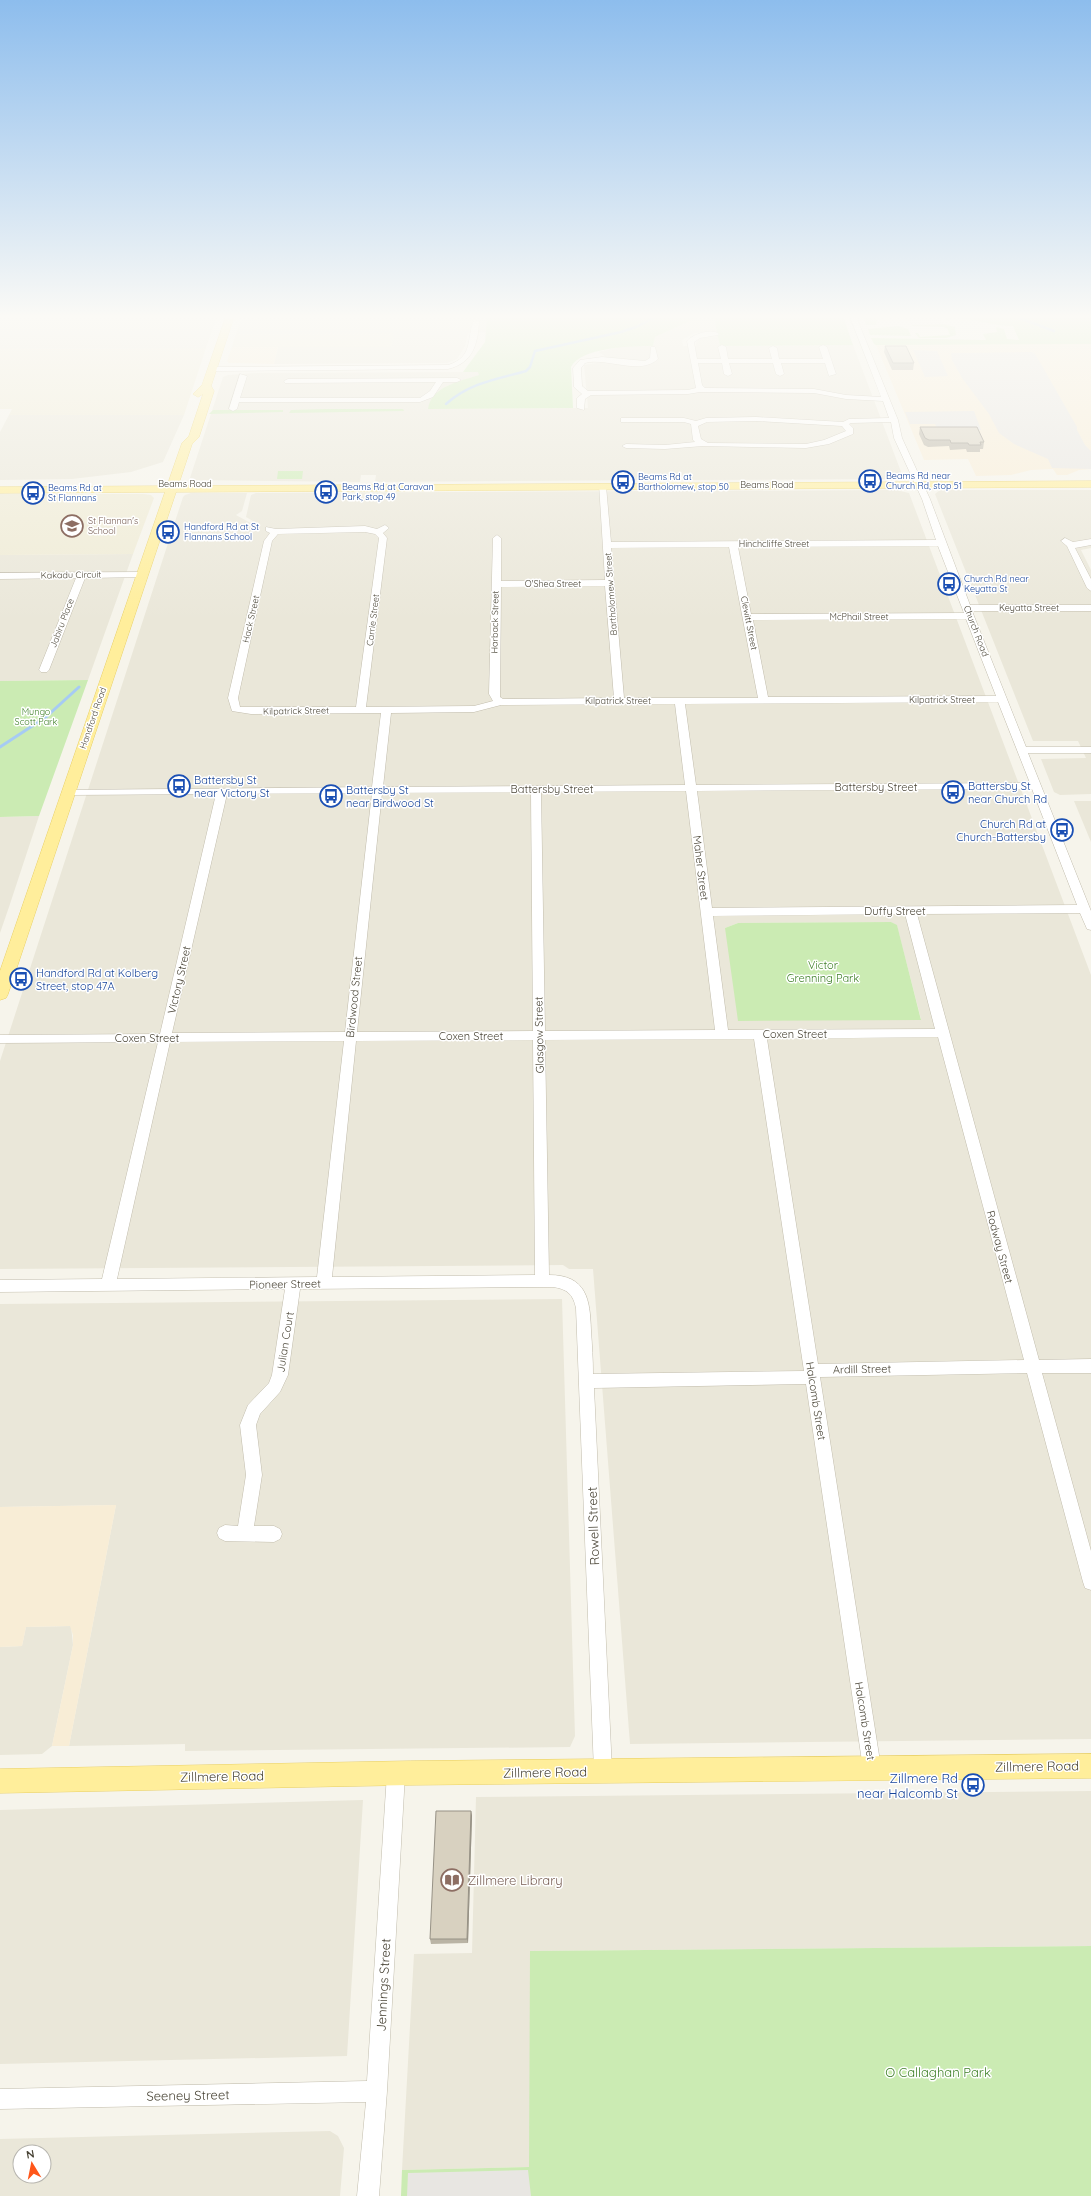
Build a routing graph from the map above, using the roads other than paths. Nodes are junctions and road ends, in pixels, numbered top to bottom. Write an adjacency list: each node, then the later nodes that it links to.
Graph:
1 (201, 416): 13 (main road, Handford Road)
2 (893, 416): 4 (street, Church Road)
3 (624, 420): 5 (street)
4 (894, 420): 6 (street); 12 (street, Church Road)
5 (696, 423): 6 (street); 7 (street)
6 (844, 424): 7 (street)
7 (701, 444): 8 (street)
8 (626, 446)
9 (1091, 484): 12 (main road, Beams Road)
10 (0, 485): 13 (main road, Beams Road)
11 (602, 486): 12 (main road, Beams Road); 13 (main road, Beams Road); 20 (street, Bartholomew Street)
12 (919, 486): 19 (street, Church Road)
13 (172, 487): 14 (main road, Beams Road); 21 (main road, Handford Road)
14 (0, 490)
15 (272, 531): 36 (street, Hack Street); 37 (street, Carrie Street)
16 (497, 538): 24 (street, Harback Street)
17 (1091, 542): 26 (street)
18 (733, 544): 19 (street, Hinchcliffe Street); 20 (street, Hinchcliffe Street); 29 (street, Clewitt Street)
19 (941, 544): 28 (street, Church Road)
20 (607, 545): 25 (street, Bartholomew Street)
21 (141, 575): 23 (street, Kakadu Circuit); 46 (main road, Handford Road)
22 (0, 576): 23 (street, Kakadu Circuit)
23 (80, 576): 30 (street, Jabiru Place)
24 (495, 584): 25 (street, O'Shea Street); 34 (street, Harback Street)
25 (610, 584): 32 (street, Bartholomew Street)
26 (1091, 588)
27 (1091, 608): 28 (street, Keyatta Street)
28 (968, 612): 29 (street, McPhail Street); 31 (street, Church Road)
29 (748, 617): 33 (street, Clewitt Street)
30 (44, 670)
31 (1002, 699): 33 (street, Kilpatrick Street); 39 (street, Church Road)
32 (619, 701): 34 (street, Kilpatrick Street); 35 (street, Kilpatrick Street)
33 (764, 701): 35 (street, Kilpatrick Street)
34 (502, 702): 38 (street, Kilpatrick Street)
35 (680, 702): 42 (street, Maher Street)
36 (236, 709): 37 (street, Kilpatrick Street)
37 (361, 710): 38 (street, Kilpatrick Street)
38 (386, 710): 44 (street, Birdwood Street)
39 (1022, 750): 40 (street); 41 (street, Church Road)
40 (1091, 750)
41 (1036, 786): 42 (street, Battersby Street); 47 (street, Church Road)
42 (691, 788): 43 (street, Battersby Street); 49 (street, Maher Street)
43 (536, 789): 44 (street, Battersby Street); 56 (street, Glasgow Street)
44 (377, 790): 45 (street, Battersby Street); 57 (street, Birdwood Street)
45 (222, 791): 46 (street, Battersby Street); 58 (street, Victory Street)
46 (68, 792): 51 (main road, Handford Road)
47 (1084, 909): 48 (street, Duffy Street); 50 (street, Church Road)
48 (910, 911): 49 (street, Duffy Street); 53 (street, Rodway Street)
49 (706, 912): 54 (street, Maher Street)
50 (1091, 926)
51 (5, 963): 52 (main road, Handford Road)
52 (0, 994)
53 (943, 1033): 55 (street, Coxen Street); 67 (street, Rodway Street)
54 (722, 1034): 55 (street, Coxen Street); 56 (street, Coxen Street)
55 (760, 1034): 68 (street, Halcomb Street)
56 (538, 1036): 57 (street, Coxen Street); 60 (street, Glasgow Street)
57 (350, 1037): 58 (street, Coxen Street); 61 (street, Birdwood Street)
58 (166, 1038): 59 (street, Coxen Street); 64 (street, Victory Street)
59 (0, 1039)
60 (542, 1282): 61 (street, Pioneer Street); 63 (street, Pioneer Street)
61 (324, 1283): 62 (street, Pioneer Street)
62 (293, 1284): 64 (street, Pioneer Street); 71 (street, Julian Court)
63 (570, 1284): 69 (street, Rowell Street)
64 (108, 1285): 65 (street, Pioneer Street)
65 (0, 1286)
66 (1091, 1366): 67 (street, Ardill Street)
67 (1033, 1367): 68 (street, Ardill Street); 73 (street, Rodway Street)
68 (811, 1374): 69 (street, Ardill Street); 75 (street, Halcomb Street)
69 (587, 1381): 76 (street, Rowell Street)
70 (225, 1533): 71 (street)
71 (245, 1534): 72 (street)
72 (274, 1534)
73 (1091, 1582)
74 (1091, 1766): 75 (main road, Zillmere Road)
75 (872, 1768): 76 (main road, Zillmere Road)
76 (603, 1771): 77 (main road, Zillmere Road)
77 (396, 1774): 78 (main road, Zillmere Road); 79 (street, Jennings Street)
78 (0, 1781)
79 (377, 2091): 80 (street, Seeney Street); 81 (street, Jennings Street)
80 (0, 2099)
81 (368, 2196)

